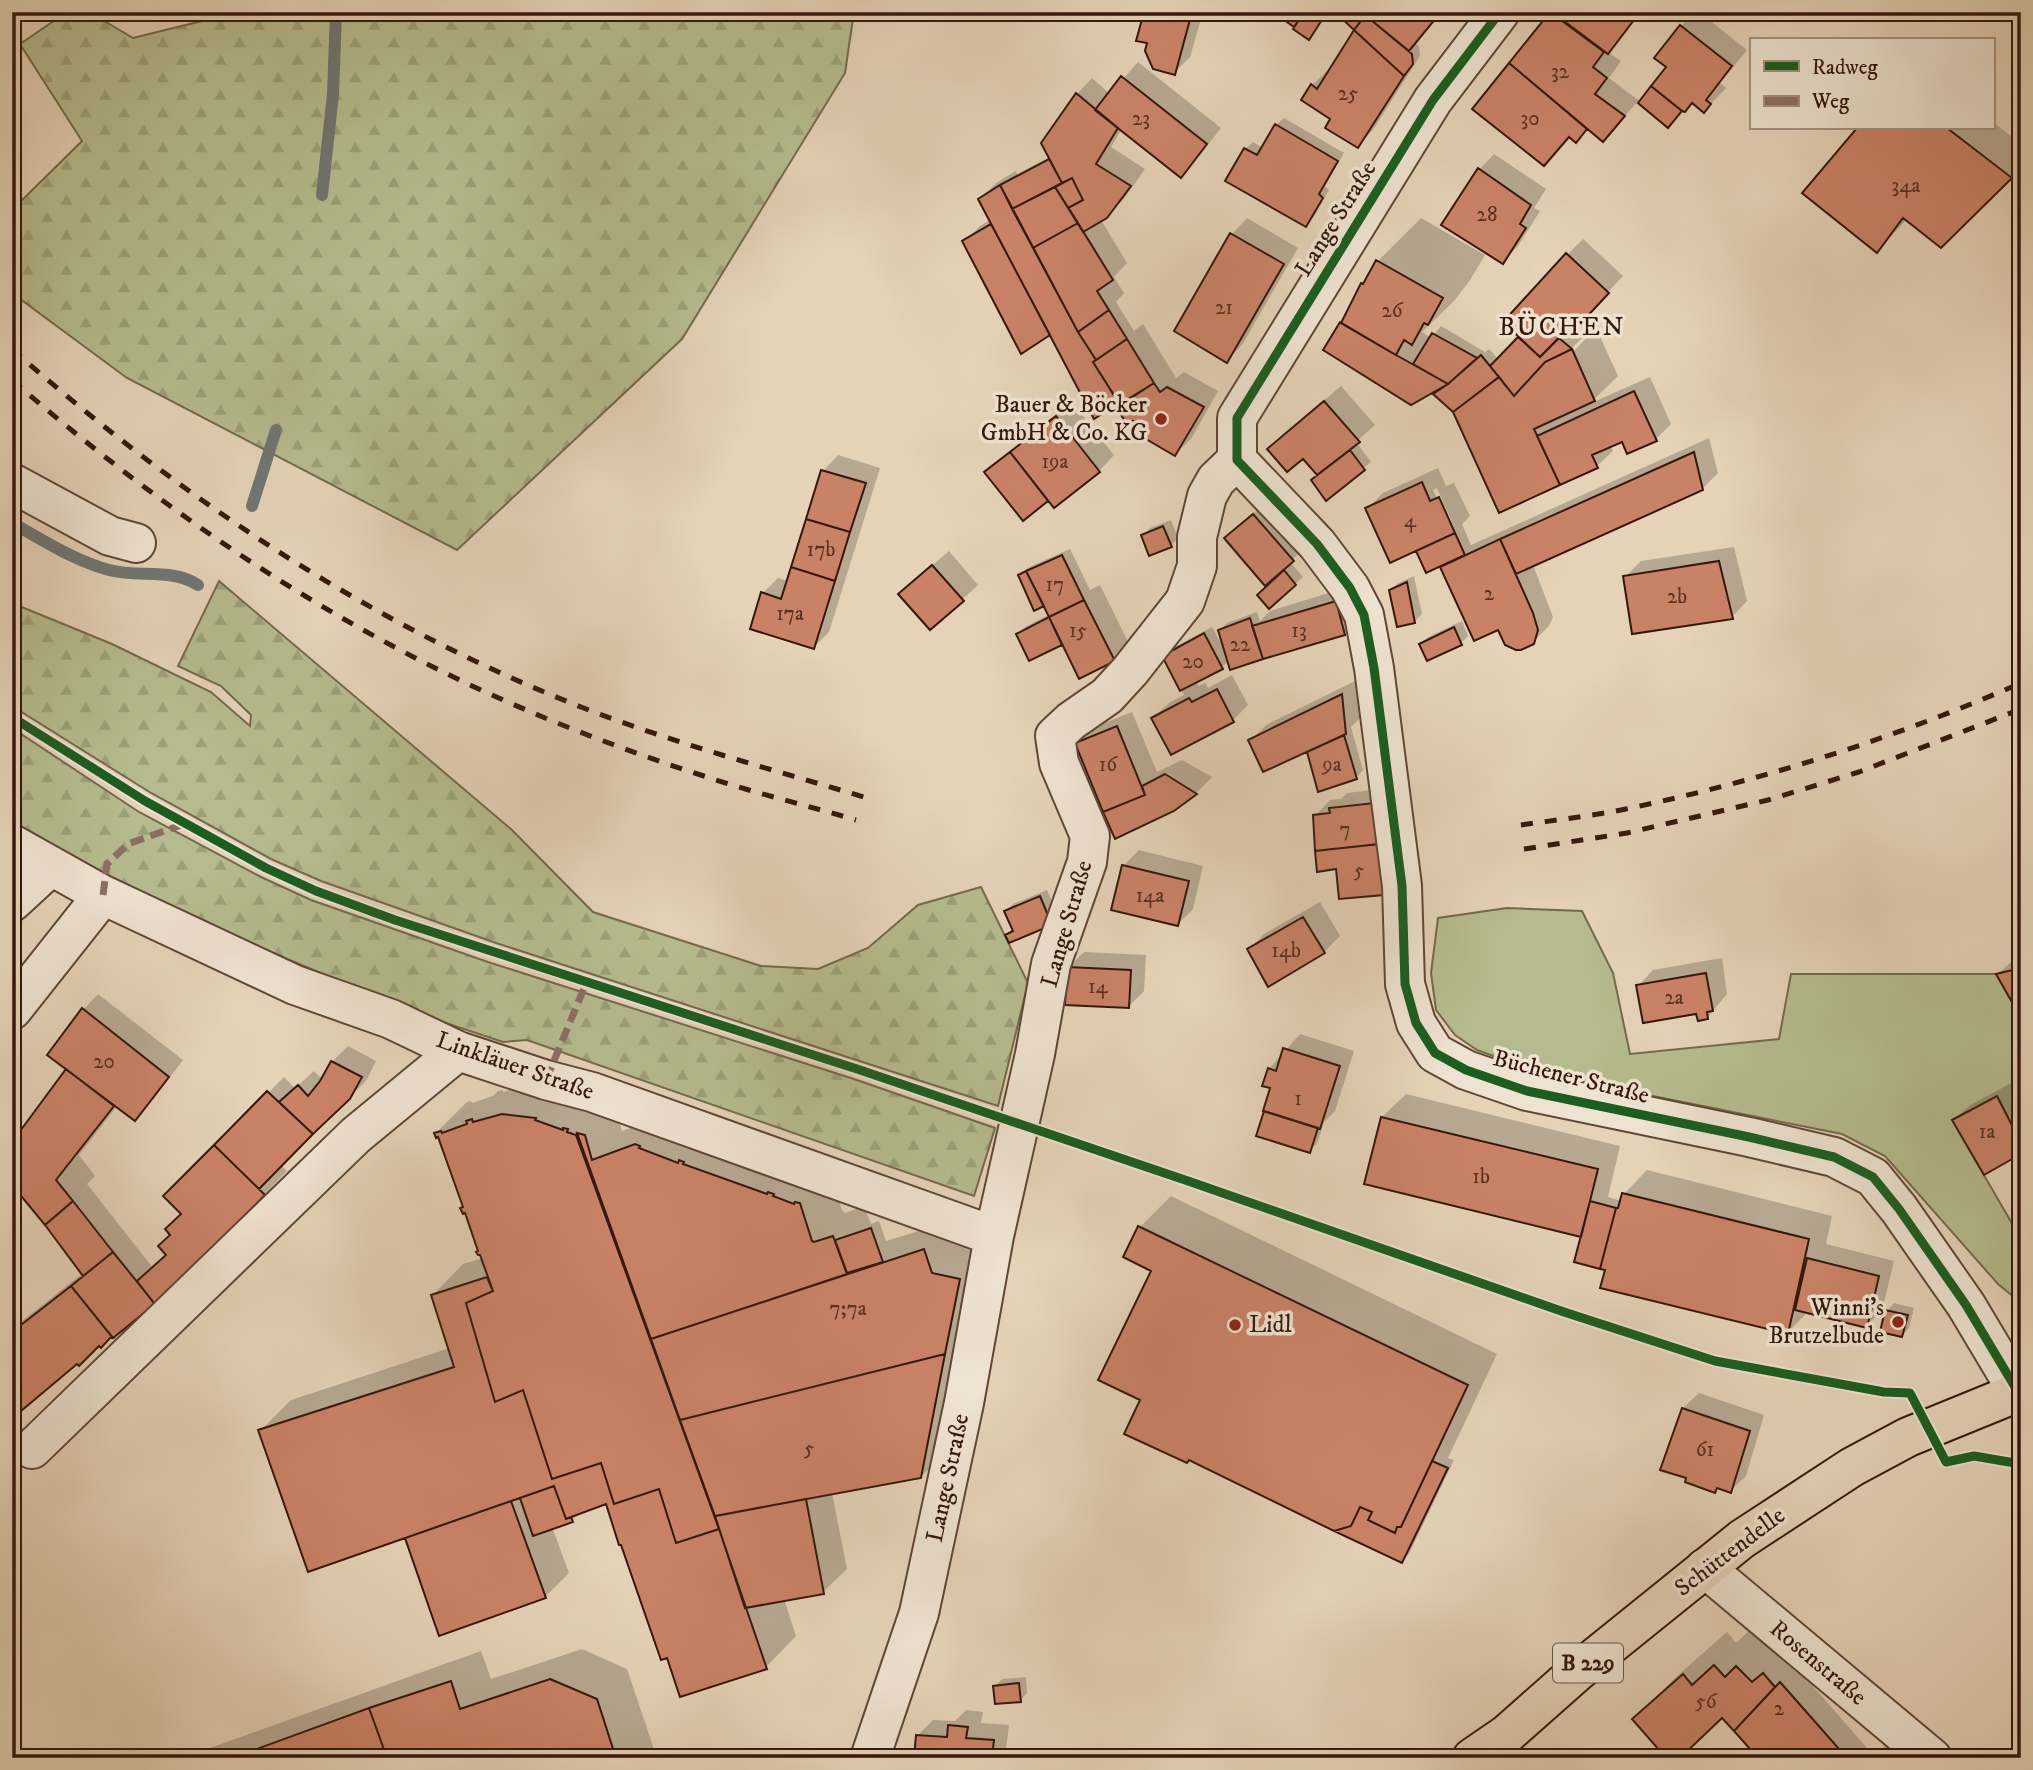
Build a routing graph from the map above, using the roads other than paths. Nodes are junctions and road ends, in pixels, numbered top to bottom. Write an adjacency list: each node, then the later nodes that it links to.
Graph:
1 (1500, 12): 2 (street, Lange Straße)
2 (1237, 460): 11 (street, Lange Straße); 12 (street, Büchener Straße)
3 (12, 483): 4 (street)
4 (136, 543)
5 (12, 844): 6 (street, Linkläuer Straße)
6 (51, 866): 7 (street, Linkläuer Straße); 8 (street)
7 (103, 895): 9 (street); 10 (street, Linkläuer Straße)
8 (12, 902)
9 (12, 1010)
10 (458, 1051): 11 (street, Linkläuer Straße); 13 (street)
11 (994, 1236): 15 (street, Lange Straße)
12 (2020, 1392): 14 (main road, Schüttendelle / B 229)
13 (32, 1449)
14 (1705, 1568): 16 (main road, Schüttendelle / B 229); 17 (street, Rosenstraße)
15 (870, 1758)
16 (1472, 1758)
17 (1932, 1758)

